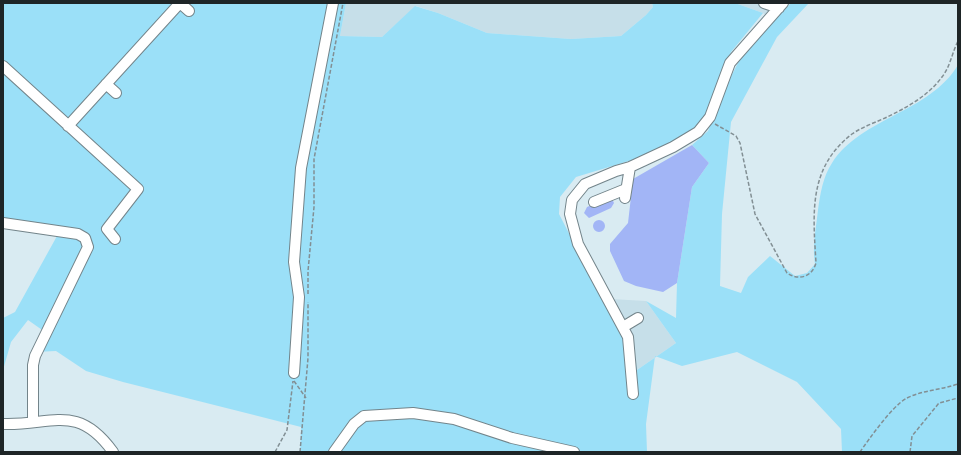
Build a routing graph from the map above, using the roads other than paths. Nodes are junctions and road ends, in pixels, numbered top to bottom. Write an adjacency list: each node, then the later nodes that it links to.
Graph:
1 (180, 3): 5 (lane); 7 (lane)
2 (333, 3): 16 (lane)
3 (764, 3): 4 (lane)
4 (781, 5): 10 (lane)
5 (189, 11)
6 (3, 66): 9 (lane)
7 (106, 84): 8 (lane); 9 (lane)
8 (116, 93)
9 (68, 126): 13 (lane)
10 (630, 167): 11 (lane); 15 (lane)
11 (594, 202)
12 (3, 223): 18 (lane)
13 (114, 239)
14 (638, 318): 15 (lane)
15 (623, 327): 17 (lane)
16 (293, 376)
17 (633, 394)
18 (32, 422): 19 (lane); 20 (lane)
19 (3, 424)
20 (113, 452)
21 (334, 452): 22 (lane)
22 (574, 452)

